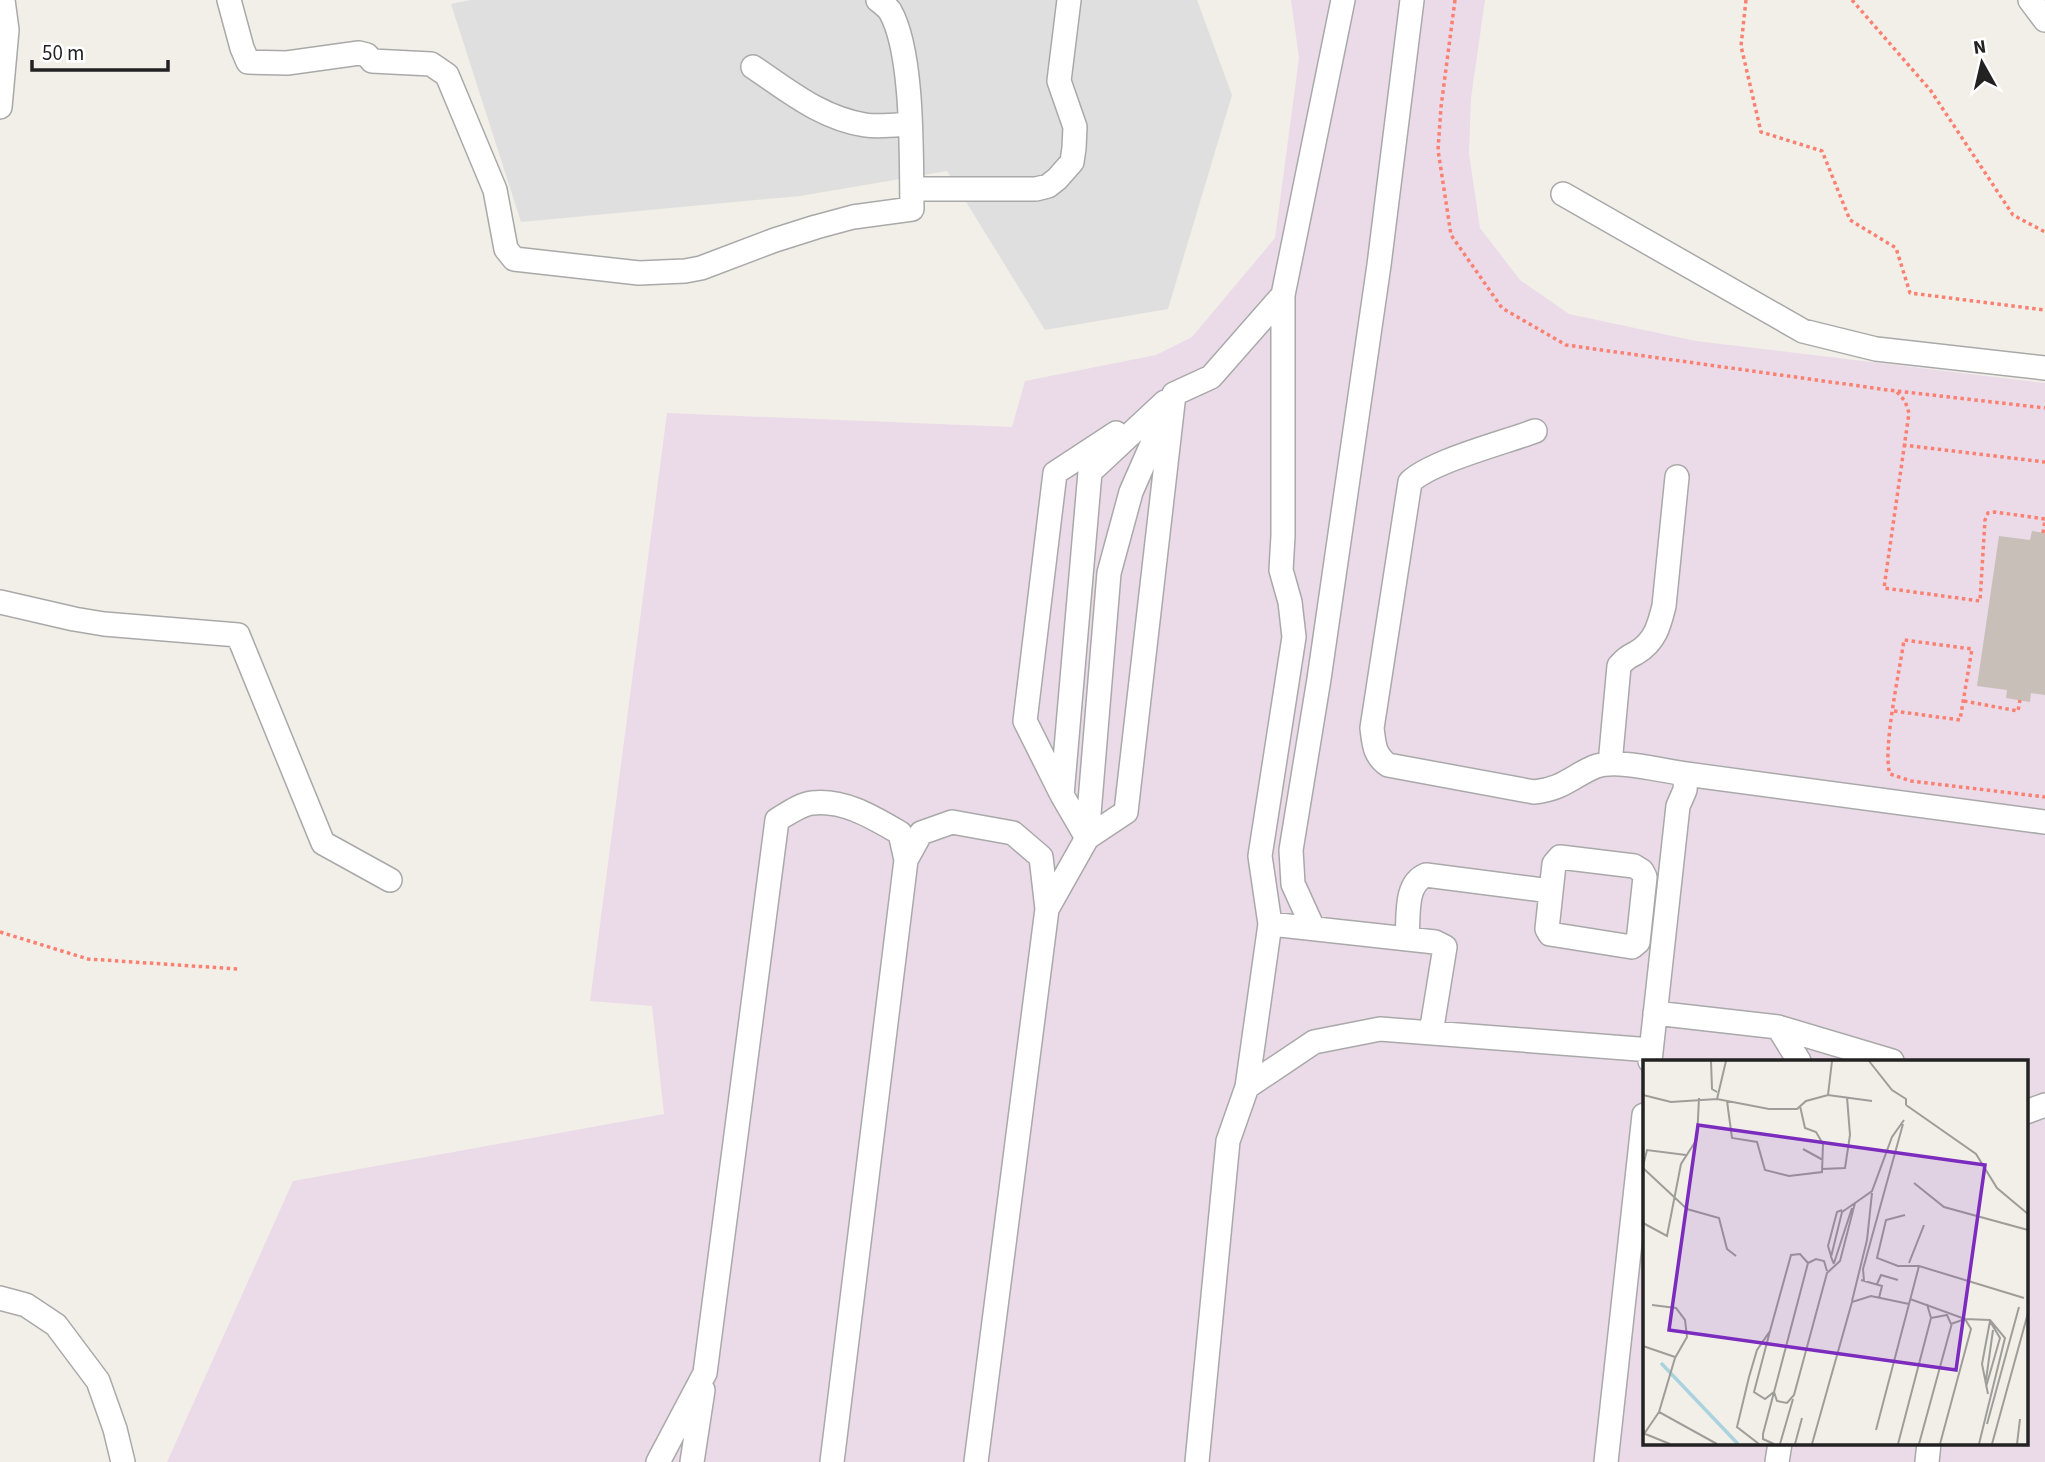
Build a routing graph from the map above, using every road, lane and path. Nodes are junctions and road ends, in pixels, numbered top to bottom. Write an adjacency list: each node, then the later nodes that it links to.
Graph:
1 (3, 0): 13 (street)
2 (229, 0): 15 (street)
3 (878, 0): 14 (street)
4 (1069, 0): 15 (street)
5 (1343, 0): 18 (street)
6 (1412, 0): 47 (street)
7 (1455, 0): 21 (path)
8 (1745, 0): 19 (path)
9 (1852, 0): 17 (path)
10 (2030, 0): 11 (street)
11 (2045, 20)
12 (753, 67): 14 (street)
13 (0, 107)
14 (909, 124): 15 (street)
15 (912, 189)
16 (1563, 194): 20 (street)
17 (2045, 232)
18 (1283, 295): 22 (street); 45 (street)
19 (2045, 310)
20 (2045, 368)
21 (1896, 391): 23 (path); 25 (path)
22 (1174, 394): 36 (street); 36 (street); 39 (street); 39 (street)
23 (2045, 408)
24 (1535, 431): 34 (street)
25 (1903, 445): 26 (path); 28 (path)
26 (2045, 462)
27 (1677, 477): 34 (street)
28 (2045, 520): 29 (path)
29 (2043, 533)
30 (0, 602): 41 (street)
31 (2020, 700): 32 (path)
32 (1964, 701): 33 (path); 33 (path)
33 (1894, 710): 37 (path)
34 (1610, 764): 35 (street)
35 (1686, 774): 38 (street); 46 (street)
36 (1062, 795): 39 (street)
37 (2045, 797)
38 (2045, 822)
39 (1087, 838): 43 (street)
40 (905, 860): 43 (street); 62 (street); 68 (street)
41 (390, 880)
42 (1551, 891): 44 (street); 44 (street); 49 (street)
43 (1047, 909): 69 (street)
44 (1640, 921): 46 (street)
45 (1270, 924): 47 (street); 57 (street)
46 (1665, 924): 51 (street)
47 (1313, 928): 49 (street)
48 (0, 932): 50 (path)
49 (1407, 939): 53 (street)
50 (238, 970)
51 (1656, 1013): 52 (street); 54 (street)
52 (1778, 1027): 55 (street); 56 (street)
53 (1431, 1033): 54 (street); 57 (street)
54 (1651, 1056)
55 (1798, 1060)
56 (1889, 1060)
57 (1247, 1087): 70 (street)
58 (2045, 1105): 59 (street)
59 (2028, 1111)
60 (1643, 1124): 71 (street)
61 (0, 1298): 65 (street)
62 (705, 1373): 66 (street); 67 (street)
63 (1780, 1444): 72 (street)
64 (1929, 1444): 73 (street)
65 (123, 1462)
66 (658, 1462)
67 (692, 1462)
68 (832, 1462)
69 (976, 1462)
70 (1197, 1462)
71 (1606, 1462)
72 (1777, 1462)
73 (1927, 1462)

